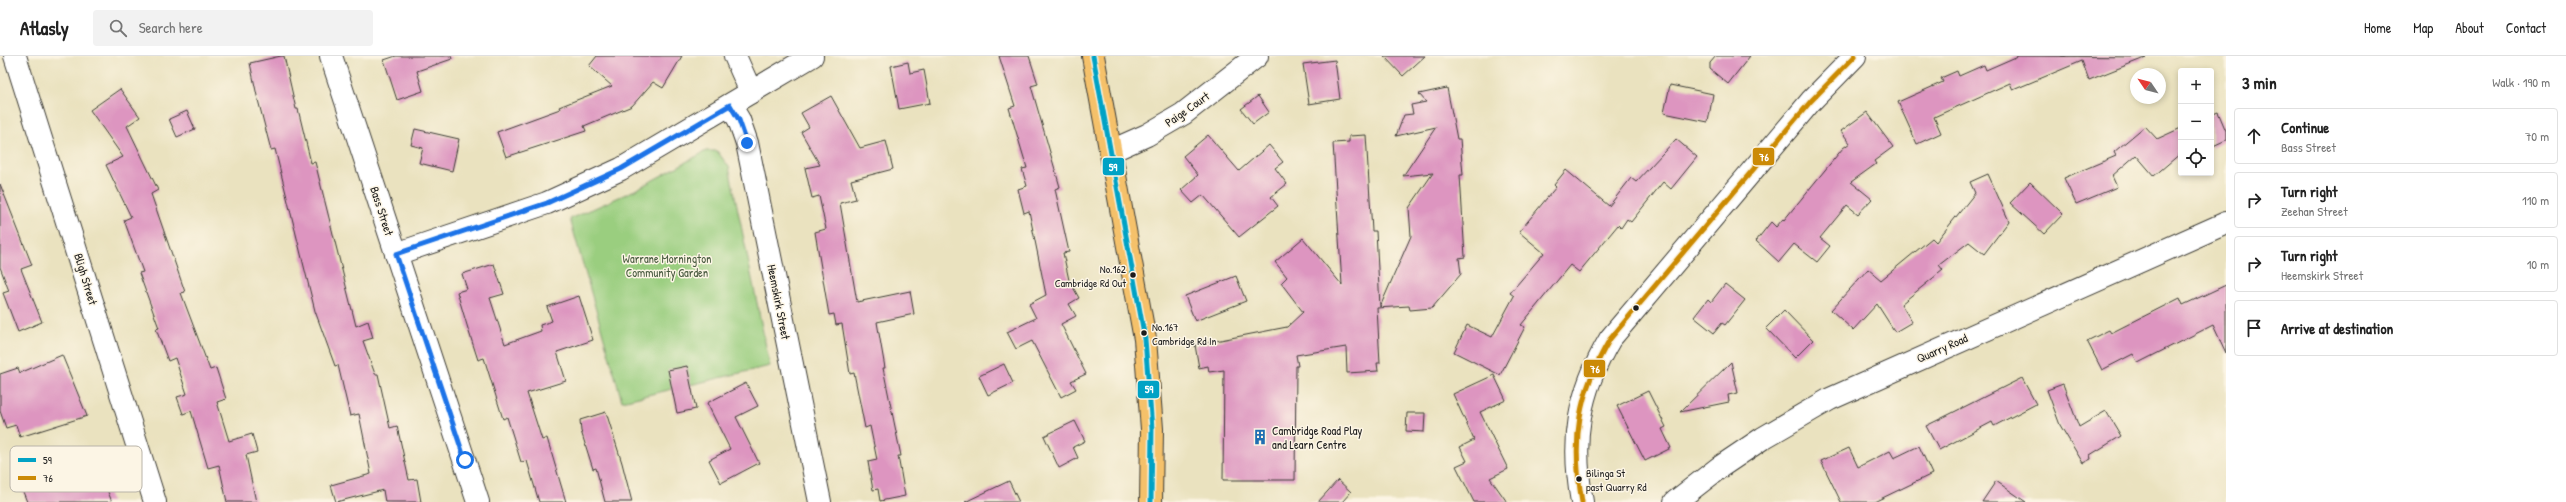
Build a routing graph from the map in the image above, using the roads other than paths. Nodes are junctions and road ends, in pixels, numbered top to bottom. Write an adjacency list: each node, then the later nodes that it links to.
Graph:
1 (16, 56): 13 (street, Bligh Street)
2 (331, 56): 12 (street, Bass Street)
3 (735, 56): 8 (street)
4 (812, 56): 8 (street)
5 (1093, 56): 10 (main road)
6 (1257, 56): 10 (street, Paige Court)
7 (1855, 56): 19 (street)
8 (751, 92): 9 (street)
9 (730, 105): 12 (street); 17 (street, Heemskirk Street)
10 (1111, 151): 18 (main road)
11 (2226, 223): 20 (street, Quarry Road)
12 (396, 254): 16 (street, Bass Street)
13 (138, 446)
14 (142, 460): 15 (street, Bligh Street)
15 (155, 502)
16 (478, 502)
17 (820, 502)
18 (1151, 502)
19 (1582, 502)
20 (1675, 502)

